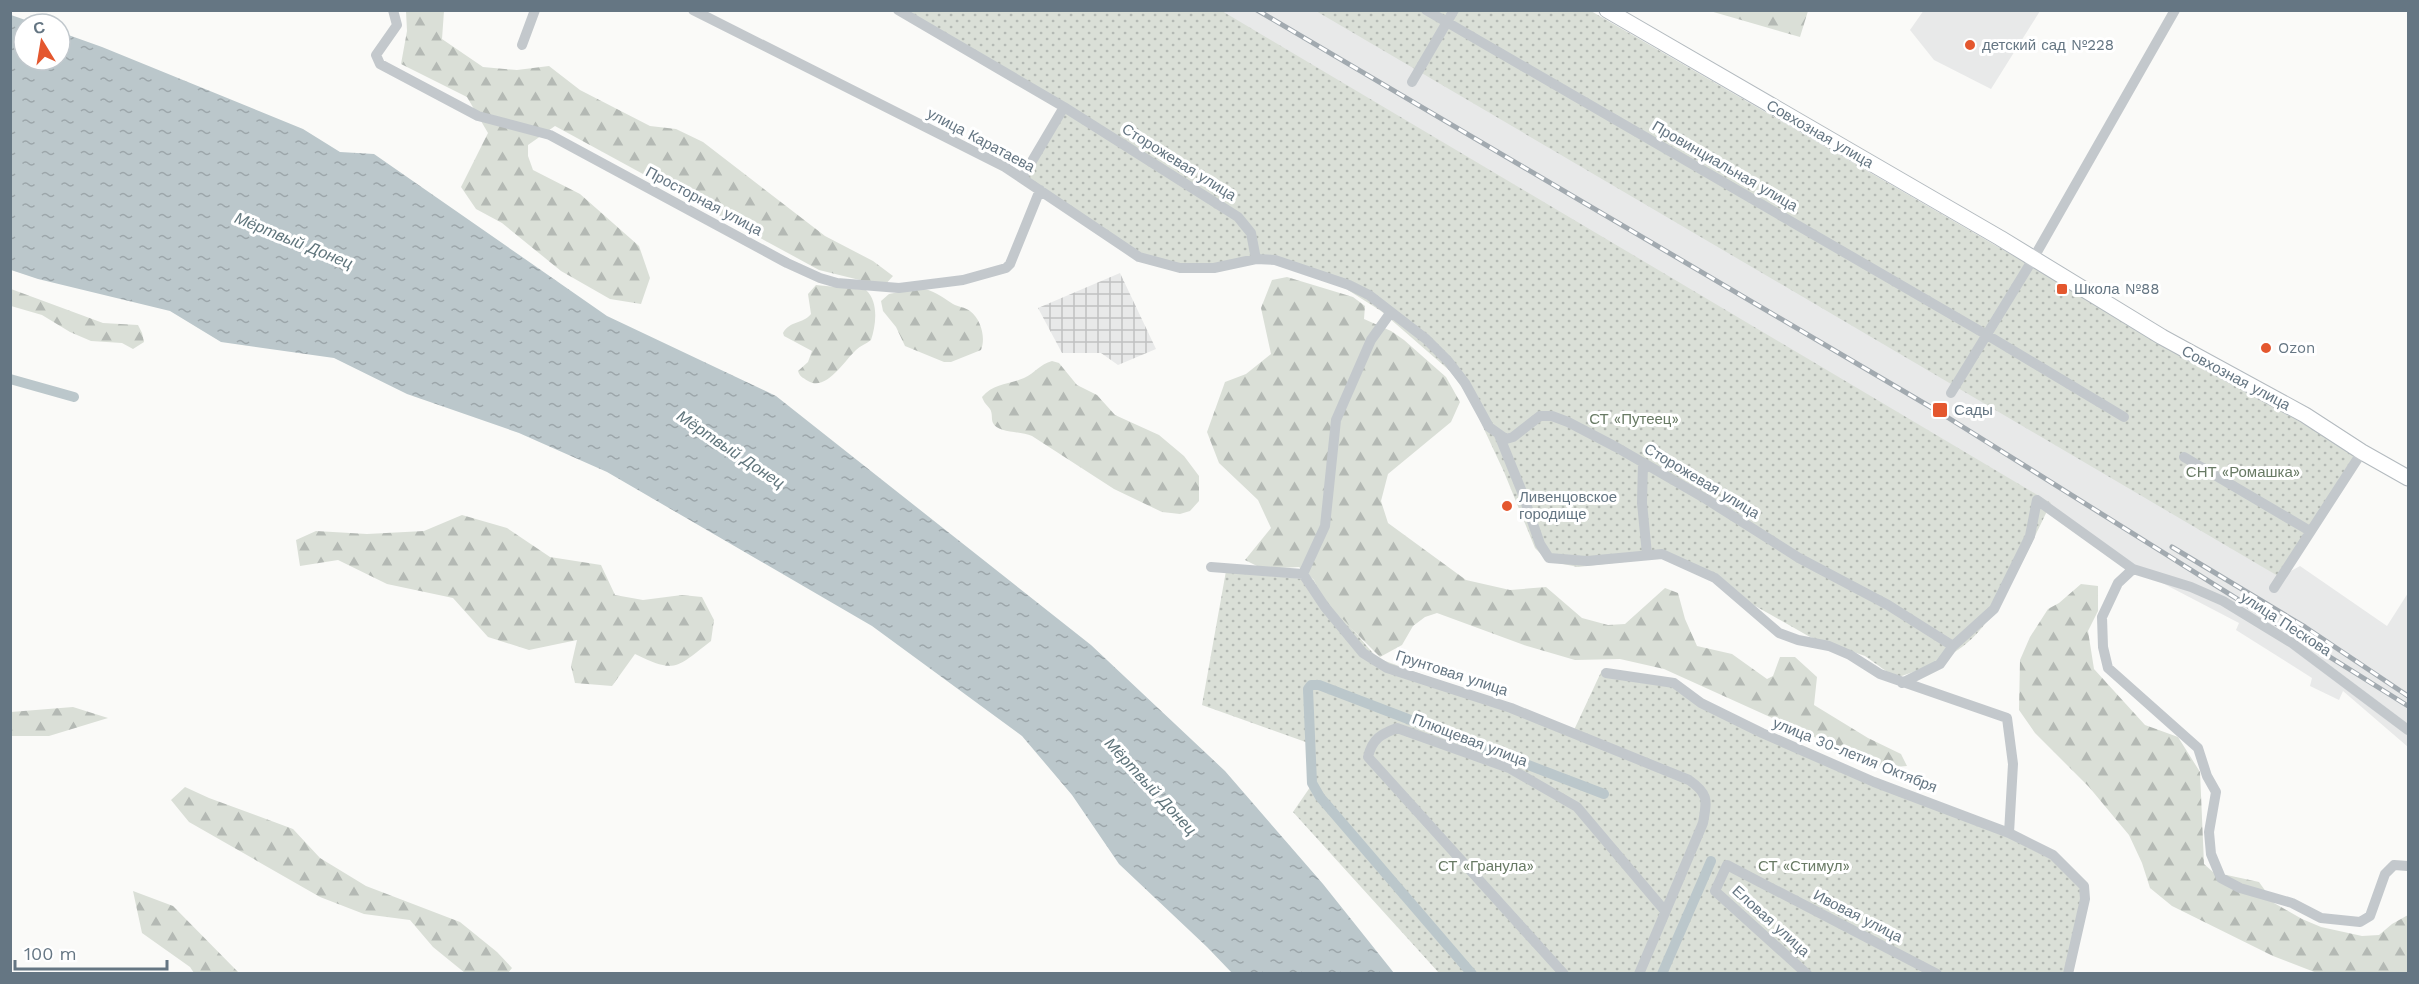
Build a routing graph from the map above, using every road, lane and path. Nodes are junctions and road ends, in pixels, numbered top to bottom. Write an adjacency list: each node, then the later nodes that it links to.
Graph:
1 (393, 10): 14 (street, Просторная улица)
2 (535, 10): 10 (street)
3 (693, 10): 13 (street, улица Каратаева)
4 (898, 10): 12 (street, Сторожевая улица)
5 (1426, 10): 9 (street, Провинциальная улица)
6 (1455, 10): 9 (street)
7 (1607, 10): 15 (street, Совхозная улица)
8 (2175, 10): 15 (street)
9 (1448, 23): 11 (street); 18 (street, Провинциальная улица)
10 (522, 45)
11 (1412, 82)
12 (1064, 107): 13 (street); 16 (street, Сторожевая улица)
13 (1022, 178): 14 (street, улица Каратаева)
14 (1040, 190): 16 (street, улица Каратаева)
15 (2033, 259): 18 (street); 22 (street, Совхозная улица)
16 (1256, 260): 17 (street)
17 (1391, 312): 21 (street); 30 (street)
18 (1987, 335): 19 (street); 20 (street, Провинциальная улица)
19 (1951, 393)
20 (2124, 417)
21 (1499, 435): 24 (street, Сторожевая улица); 27 (street)
22 (2362, 452): 25 (street, Совхозная улица); 26 (street)
23 (2184, 458): 26 (street)
24 (1643, 463): 27 (street); 32 (street, Сторожевая улица)
25 (2409, 478)
26 (2310, 531): 31 (street)
27 (1647, 554): 34 (street)
28 (1211, 567): 30 (street)
29 (2133, 569): 32 (street, улица Пескова); 35 (street, улица Пескова); 37 (street)
30 (1303, 574): 39 (street, Грунтовая улица)
31 (2274, 588)
32 (1953, 646): 34 (street)
33 (1606, 673): 36 (street, улица 30-летия Октября)
34 (1902, 682): 36 (street)
35 (2409, 730)
36 (2009, 833): 44 (street, улица 30-летия Октября)
37 (2409, 866)
38 (1715, 891): 42 (street, Еловая улица); 43 (street, Ивовая улица)
39 (1665, 911): 40 (street, Плющевая улица); 41 (street, Грунтовая улица)
40 (1564, 974)
41 (1639, 974)
42 (1807, 974)
43 (1937, 974)
44 (2068, 974)

